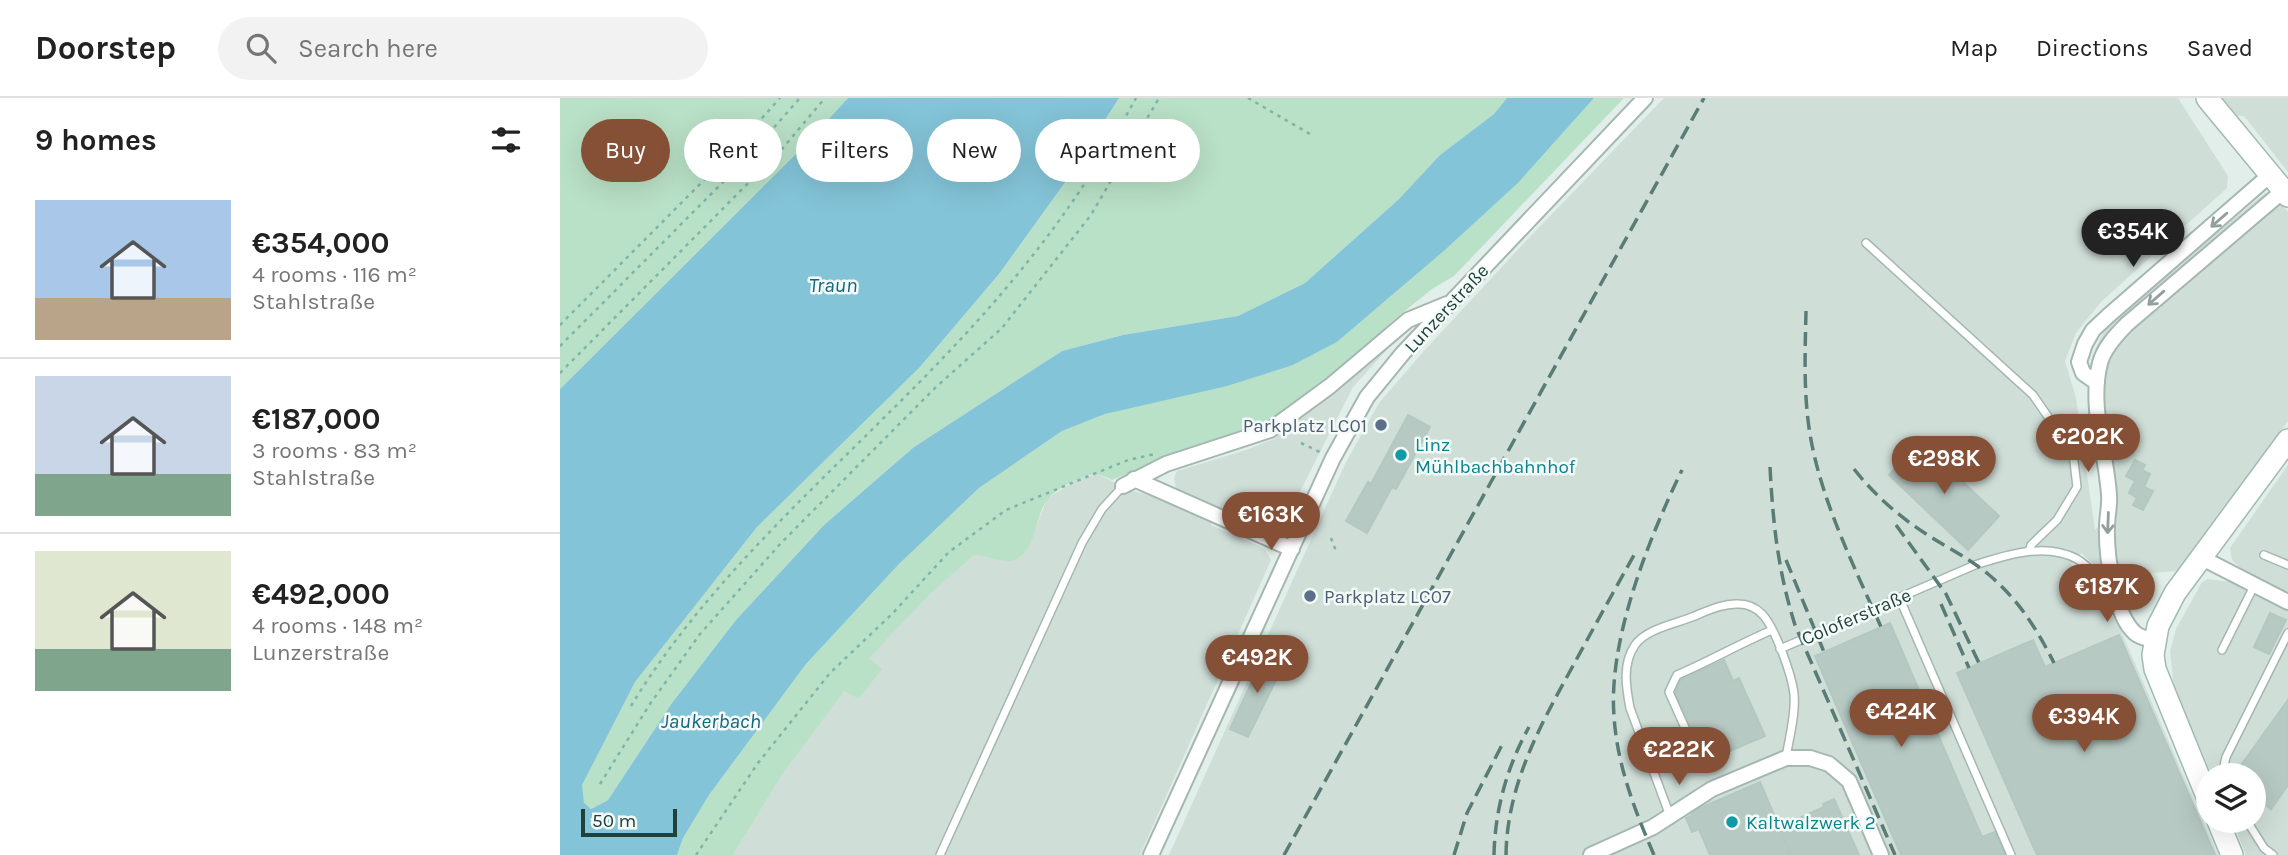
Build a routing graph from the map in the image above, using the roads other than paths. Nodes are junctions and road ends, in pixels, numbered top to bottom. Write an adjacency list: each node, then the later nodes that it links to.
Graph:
1 (1645, 98): 5 (street, Lunzerstraße)
2 (2207, 98): 3 (street)
3 (2281, 187): 6 (street, one-way to 6); 6 (street, one-way to 6)
4 (1866, 243): 10 (lane)
5 (1451, 302): 8 (street); 9 (street, Lunzerstraße)
6 (2097, 383): 15 (street, one-way to 15)
7 (2288, 440): 12 (street)
8 (1129, 482): 9 (street); 30 (lane)
9 (1292, 549): 31 (street, Lunzerstraße)
10 (2029, 551): 15 (lane, Coloferstraße); 16 (lane, Coloferstraße)
11 (2264, 555): 13 (lane)
12 (2202, 558): 14 (street); 20 (street)
13 (2288, 565)
14 (2254, 586): 17 (street); 22 (lane)
15 (2117, 595): 20 (street)
16 (1899, 597): 21 (lane, Coloferstraße); 34 (lane)
17 (2288, 602)
18 (1772, 630): 21 (lane); 23 (lane); 27 (lane)
19 (2288, 633): 25 (lane)
20 (2154, 640): 26 (street)
21 (1780, 649): 24 (lane, Coloferstraße)
22 (2222, 650)
23 (1689, 739)
24 (1786, 758): 27 (street); 33 (street)
25 (2225, 763)
26 (2196, 771)
27 (1670, 816): 32 (street)
28 (2223, 833): 35 (street)
29 (2255, 833): 36 (lane)
30 (940, 855)
31 (1152, 855)
32 (1591, 855)
33 (1881, 855)
34 (2011, 855)
35 (2232, 855)
36 (2273, 855)

